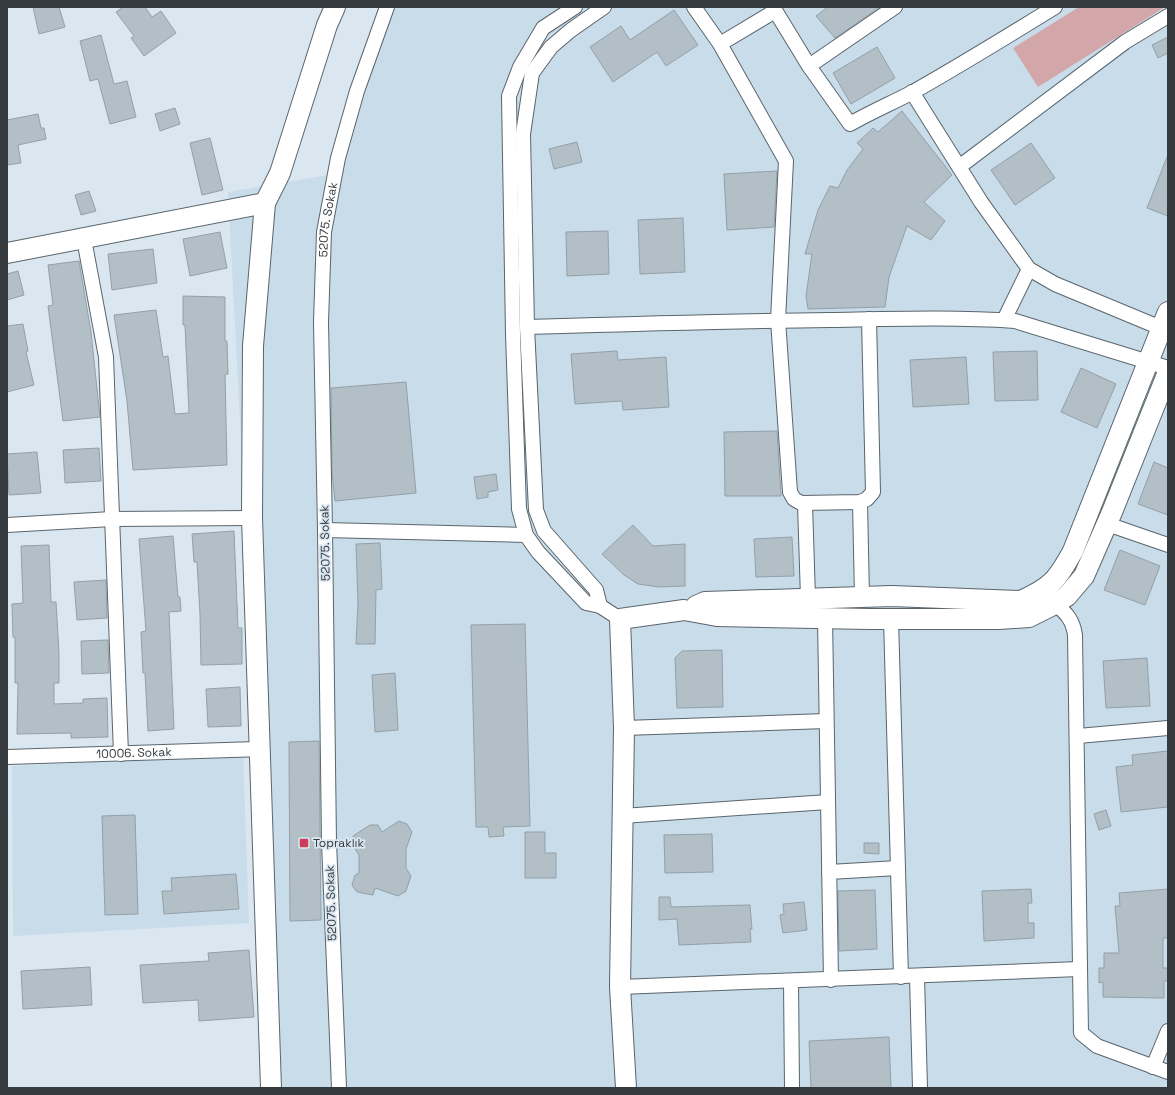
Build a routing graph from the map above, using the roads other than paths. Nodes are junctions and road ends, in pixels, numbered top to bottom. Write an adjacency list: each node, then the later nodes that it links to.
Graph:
1 (335, 7): 14 (street)
2 (387, 7): 32 (street, 52075. Sokak)
3 (575, 7): 33 (street)
4 (604, 7): 22 (street)
5 (694, 7): 10 (street)
6 (895, 7): 11 (street)
7 (1055, 7): 12 (street)
8 (774, 9): 10 (street); 11 (street)
9 (1168, 16): 13 (street)
10 (720, 44): 19 (street)
11 (809, 66): 12 (street)
12 (912, 92): 13 (street)
13 (959, 167): 17 (street)
14 (265, 203): 15 (street); 28 (street)
15 (84, 239): 16 (street); 29 (street)
16 (7, 253)
17 (1029, 269): 20 (street); 21 (street)
18 (869, 319): 19 (street); 20 (street); 26 (street)
19 (778, 320): 22 (street); 27 (street)
20 (1004, 320): 23 (street)
21 (1164, 320): 23 (street)
22 (527, 327): 38 (street)
23 (1148, 361): 24 (street); 35 (street)
24 (1168, 368)
25 (1168, 372): 30 (street)
26 (860, 502): 27 (street); 35 (street)
27 (805, 504): 36 (street)
28 (252, 518): 29 (street); 47 (street)
29 (112, 519): 31 (street); 48 (street)
30 (1107, 524): 34 (street); 37 (street)
31 (7, 525)
32 (326, 530): 33 (street); 64 (street, 52075. Sokak)
33 (526, 535): 38 (street)
34 (1168, 545)
35 (862, 597): 36 (street)
36 (808, 598): 39 (street)
37 (1055, 604): 41 (street); 46 (street)
38 (600, 606): 42 (street)
39 (684, 610): 40 (street); 42 (street)
40 (825, 618): 41 (street); 43 (street)
41 (891, 618): 52 (street)
42 (620, 619): 44 (street)
43 (826, 721): 44 (street); 50 (street)
44 (624, 728): 51 (street)
45 (1168, 728): 46 (street)
46 (1078, 736): 54 (street)
47 (260, 749): 48 (street, 10006. Sokak); 63 (street)
48 (121, 754): 49 (street, 10006. Sokak)
49 (7, 757)
50 (828, 802): 51 (street); 53 (street)
51 (622, 816): 59 (street)
52 (898, 868): 53 (street); 55 (street)
53 (829, 872): 57 (street)
54 (1079, 969): 56 (street); 61 (street)
55 (901, 977): 56 (street); 57 (street)
56 (917, 977): 67 (street)
57 (831, 980): 58 (street)
58 (791, 981): 59 (street); 66 (street)
59 (620, 987): 65 (street)
60 (1168, 1031): 61 (street)
61 (1152, 1067): 62 (street)
62 (1168, 1072)
63 (271, 1088)
64 (339, 1088)
65 (626, 1088)
66 (792, 1088)
67 (920, 1088)

